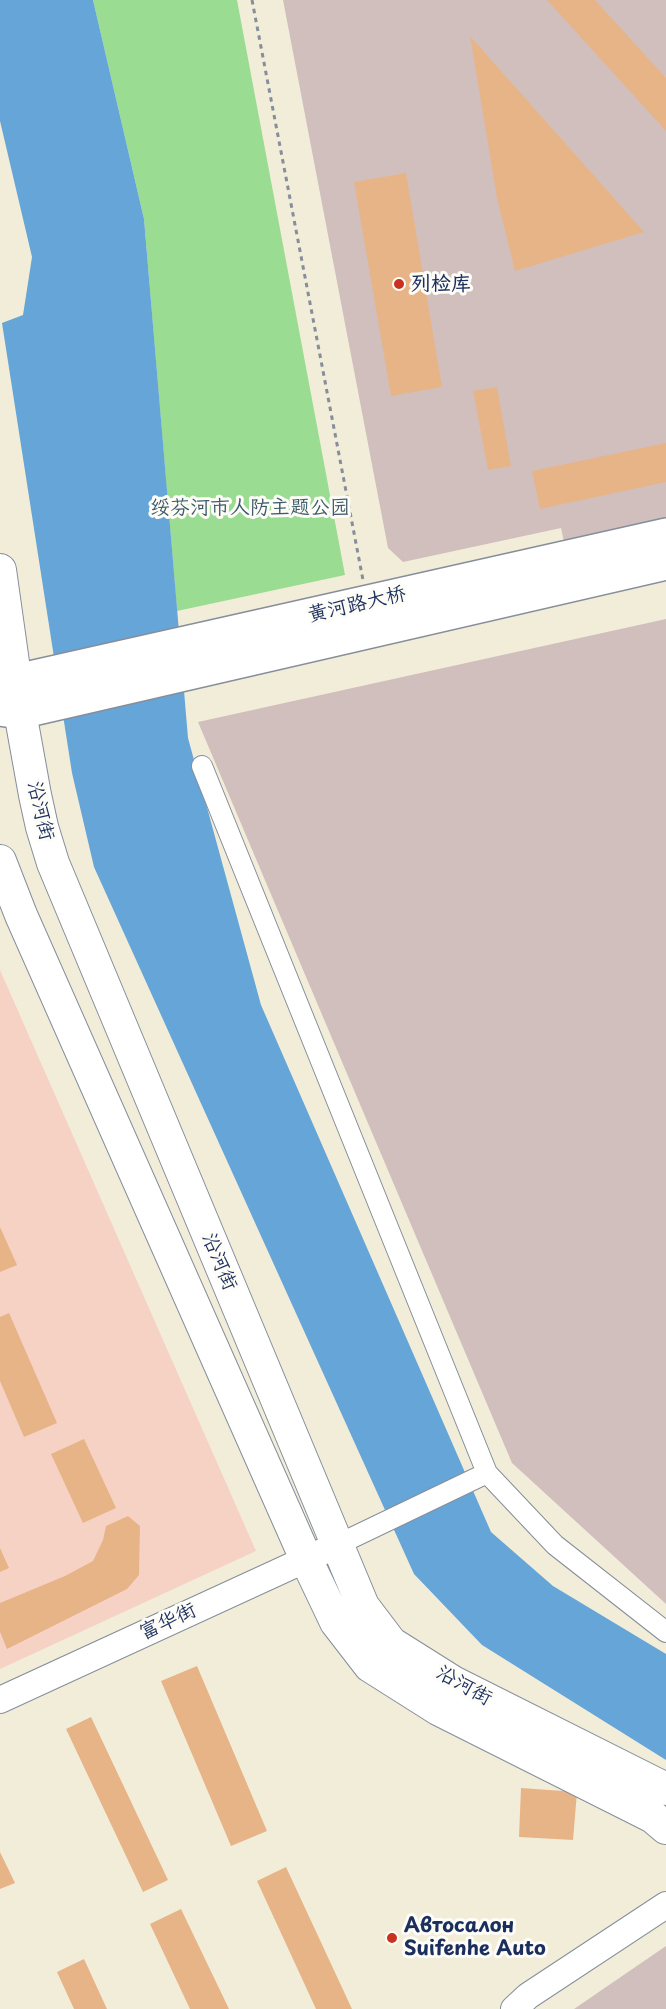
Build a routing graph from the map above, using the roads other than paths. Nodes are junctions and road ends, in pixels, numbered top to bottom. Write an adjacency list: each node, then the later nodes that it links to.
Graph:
1 (666, 535): 4 (highway, 黄河路大桥)
2 (666, 563): 4 (highway, 黄河路大桥)
3 (0, 570): 5 (main road, 沿河街)
4 (50, 689): 5 (highway)
5 (9, 698): 9 (main road, 沿河街)
6 (202, 766): 8 (street)
7 (0, 861): 10 (main road, 沿河街)
8 (488, 1473): 9 (street); 11 (street)
9 (337, 1545): 10 (street, 富华街); 13 (main road, 沿河街)
10 (306, 1559): 12 (street, 富华街); 14 (main road, 沿河街)
11 (666, 1632)
12 (0, 1700)
13 (666, 1789)
14 (666, 1828)
15 (666, 1905): 16 (street)
16 (514, 2009)

